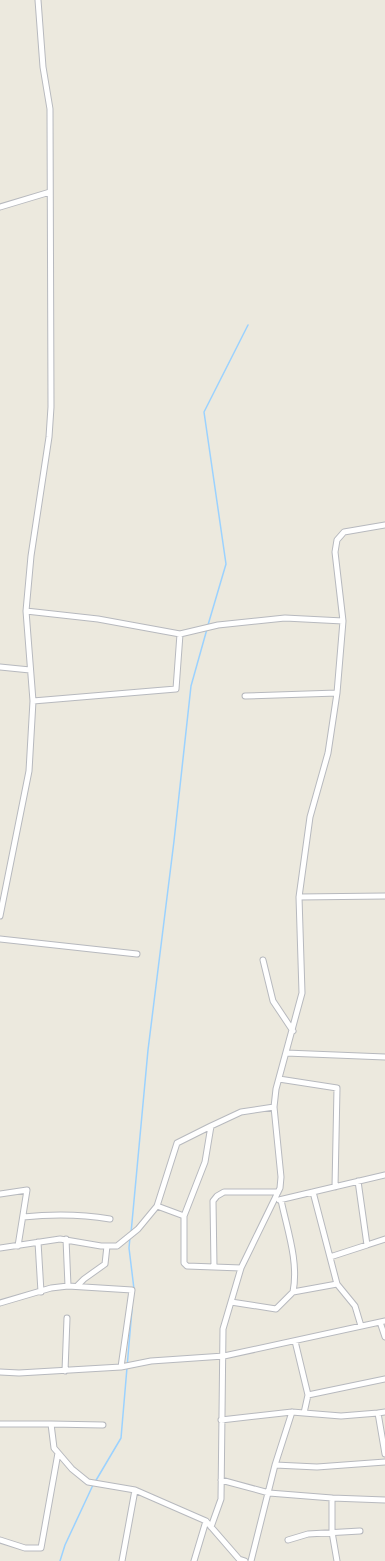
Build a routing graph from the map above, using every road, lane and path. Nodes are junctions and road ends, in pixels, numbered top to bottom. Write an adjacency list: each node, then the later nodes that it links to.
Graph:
1 (38, 0): 2 (street)
2 (50, 192): 3 (street); 5 (street)
3 (0, 207)
4 (385, 525): 6 (street)
5 (26, 611): 7 (street); 9 (street)
6 (343, 621): 7 (street); 10 (street)
7 (180, 634): 12 (street)
8 (0, 667): 9 (street)
9 (30, 670): 12 (street)
10 (337, 693): 11 (street); 16 (street)
11 (245, 696)
12 (33, 701): 14 (street)
13 (0, 874): 14 (street)
14 (7, 874): 17 (street)
15 (385, 896): 16 (street)
16 (299, 897): 21 (street)
17 (0, 916)
18 (0, 939): 19 (street)
19 (137, 954)
20 (263, 960): 21 (street)
21 (293, 1031): 22 (street)
22 (286, 1053): 23 (street); 24 (street)
23 (385, 1057)
24 (279, 1079): 25 (street); 29 (street)
25 (274, 1107): 26 (street); 30 (street)
26 (211, 1126): 35 (street); 36 (street)
27 (385, 1175): 28 (street)
28 (358, 1181): 29 (street); 42 (street)
29 (335, 1187): 31 (street)
30 (278, 1192): 34 (street); 47 (street)
31 (313, 1192): 33 (street); 46 (street)
32 (0, 1194): 37 (street)
33 (281, 1200): 34 (street); 53 (street)
34 (273, 1202): 48 (street)
35 (157, 1206): 36 (street); 44 (street)
36 (184, 1216): 47 (street)
37 (23, 1217): 38 (street); 43 (street)
38 (110, 1219)
39 (66, 1239): 41 (street); 44 (street); 50 (street)
40 (385, 1239): 42 (street)
41 (38, 1242): 43 (street); 52 (street)
42 (367, 1245): 46 (street)
43 (18, 1246): 45 (street)
44 (107, 1246): 51 (street)
45 (0, 1248)
46 (330, 1257): 49 (street)
47 (214, 1267): 48 (street)
48 (241, 1268): 54 (street)
49 (338, 1284): 53 (street); 58 (street)
50 (68, 1286): 51 (street); 52 (street)
51 (78, 1286): 62 (street)
52 (41, 1292): 55 (street)
53 (293, 1292): 54 (street)
54 (231, 1302): 61 (street)
55 (0, 1303)
56 (67, 1318): 63 (street)
57 (382, 1321): 58 (street); 59 (street)
58 (361, 1326): 60 (street)
59 (385, 1337)
60 (294, 1342): 61 (street); 66 (street)
61 (224, 1356): 62 (street); 71 (street)
62 (123, 1367): 63 (street)
63 (65, 1371): 64 (street)
64 (0, 1372)
65 (385, 1379): 66 (street)
66 (308, 1395): 69 (street)
67 (292, 1412): 69 (street); 71 (street); 78 (street)
68 (385, 1412): 70 (street)
69 (304, 1413): 70 (street)
70 (378, 1413): 76 (street)
71 (221, 1420): 79 (street)
72 (0, 1424): 73 (street)
73 (51, 1424): 74 (street); 75 (street)
74 (103, 1425)
75 (58, 1453): 80 (street); 88 (street)
76 (385, 1454)
77 (385, 1462): 78 (street)
78 (275, 1465): 81 (street)
79 (221, 1480): 81 (street); 85 (street)
80 (135, 1490): 84 (street); 90 (street)
81 (269, 1493): 82 (street); 93 (street)
82 (332, 1498): 83 (street); 87 (street)
83 (385, 1500)
84 (206, 1521): 85 (street); 91 (street)
85 (211, 1527): 92 (street)
86 (360, 1530): 87 (street)
87 (332, 1532): 89 (street); 94 (street)
88 (0, 1540)
89 (288, 1540)
90 (122, 1561)
91 (194, 1561)
92 (245, 1561)
93 (251, 1561)
94 (337, 1561)

